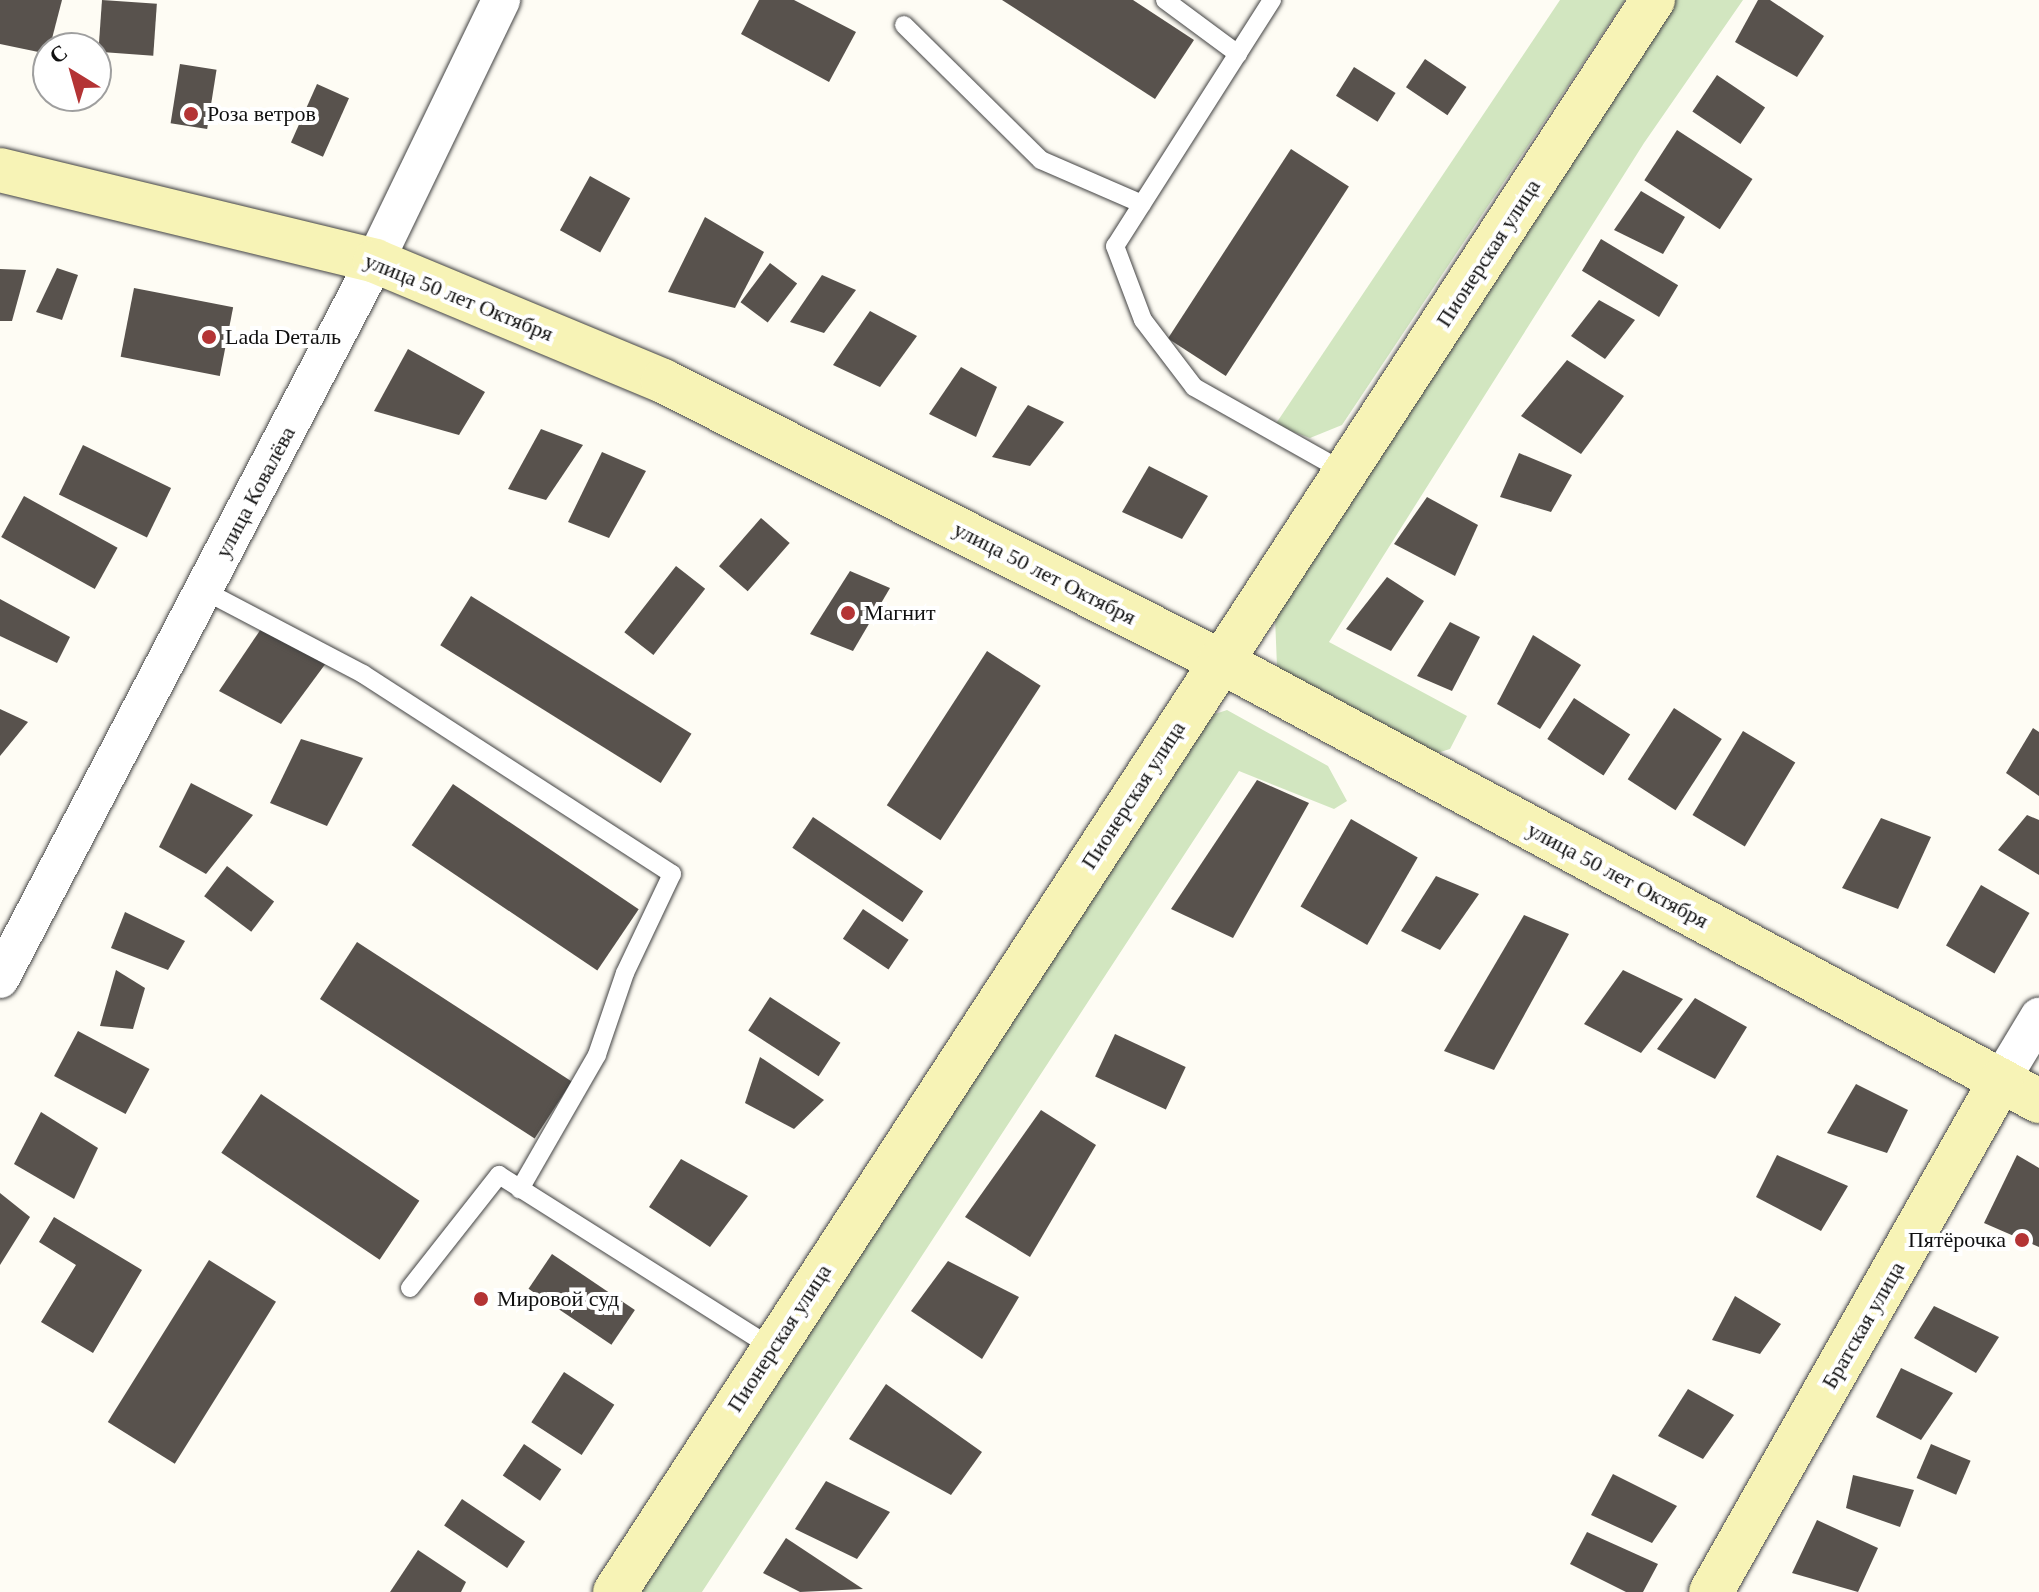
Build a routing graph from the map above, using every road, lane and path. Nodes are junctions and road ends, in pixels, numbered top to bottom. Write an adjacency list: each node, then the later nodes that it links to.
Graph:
1 (501, 0): 9 (street, улица Ковалёва)
2 (1165, 0): 6 (lane)
3 (1272, 0): 6 (lane)
4 (1653, 0): 10 (main road, Пионерская улица)
5 (904, 25): 8 (lane)
6 (1238, 54): 8 (lane)
7 (0, 170): 9 (main road, улица 50 лет Октября)
8 (1142, 204): 10 (lane)
9 (375, 261): 11 (street, улица Ковалёва); 12 (main road, улица 50 лет Октября)
10 (1345, 472): 12 (main road, Пионерская улица)
11 (203, 590): 13 (street, улица Ковалёва); 17 (lane)
12 (1220, 661): 15 (main road, улица 50 лет Октября); 19 (main road, Пионерская улица)
13 (0, 979)
14 (2039, 1017): 15 (street, Братская улица)
15 (2001, 1080): 16 (main road, улица 50 лет Октября); 21 (main road, Братская улица)
16 (2039, 1101)
17 (520, 1189): 18 (lane); 19 (lane)
18 (410, 1288)
19 (773, 1348): 20 (main road, Пионерская улица)
20 (615, 1592)
21 (1711, 1592)

